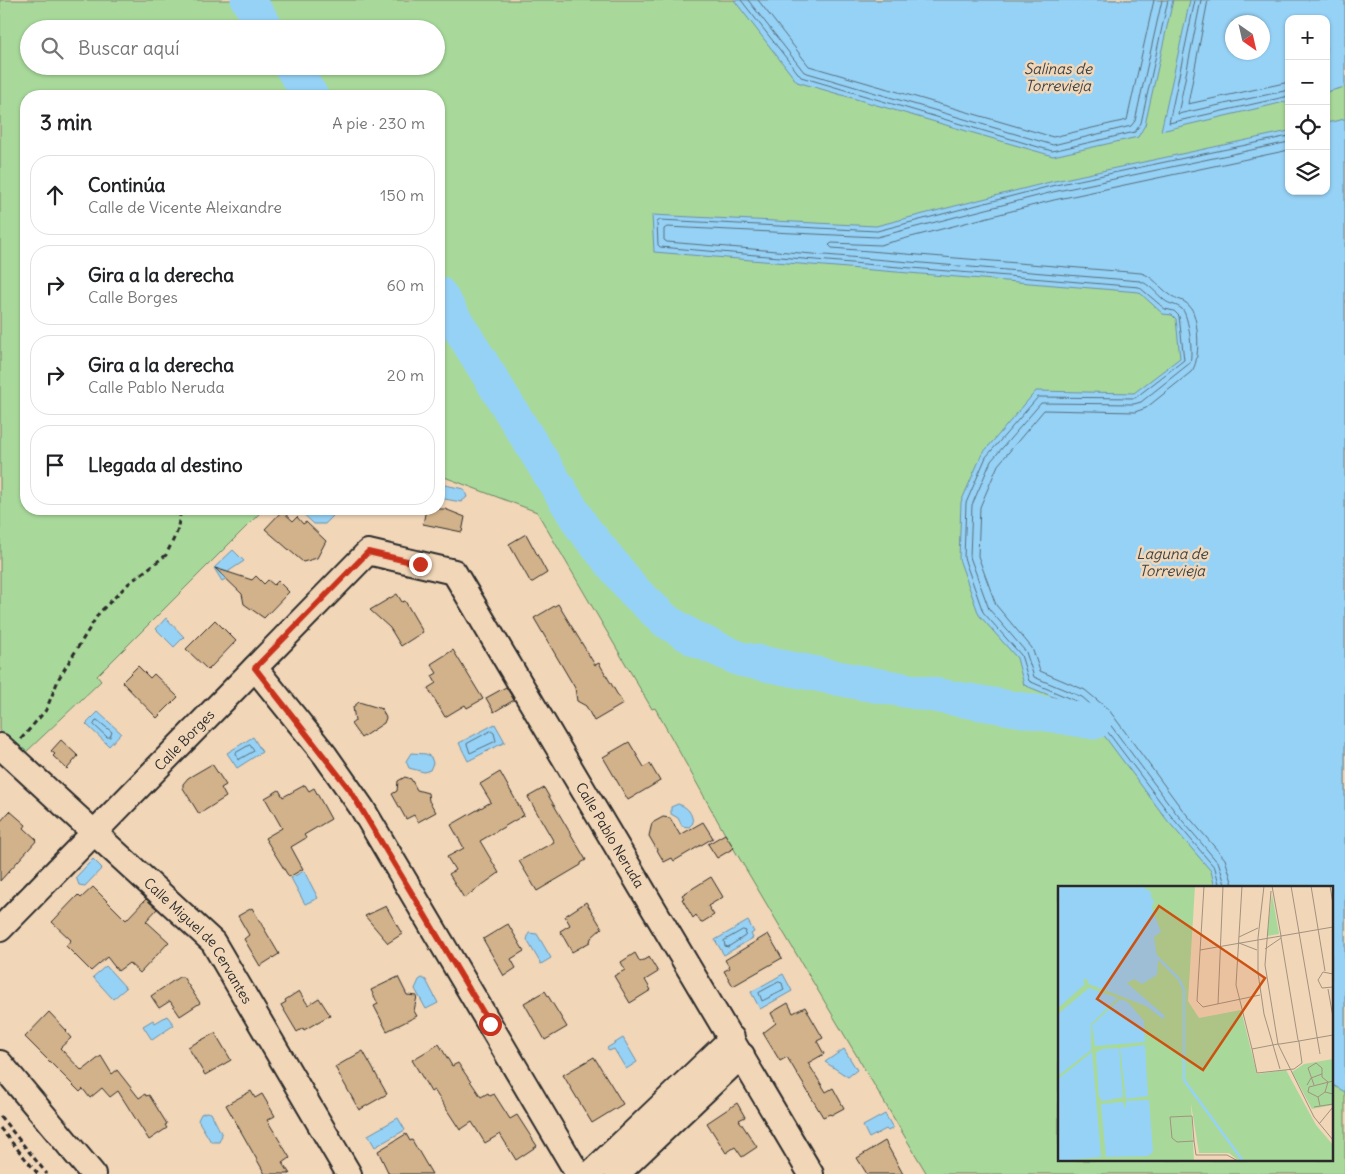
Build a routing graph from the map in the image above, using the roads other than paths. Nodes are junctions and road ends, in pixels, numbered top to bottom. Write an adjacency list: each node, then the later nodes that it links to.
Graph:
1 (368, 552): 2 (street, Calle Borges); 6 (street, Calle Pablo Neruda)
2 (255, 668): 4 (street, Calle Borges); 10 (street)
3 (4, 750): 4 (street, Calle Miguel de Cervantes)
4 (95, 833): 5 (street, Calle Borges); 9 (street, Calle Miguel de Cervantes)
5 (0, 929)
6 (737, 1046): 11 (street); 12 (street); 13 (street, Calle Pablo Neruda)
7 (0, 1062): 8 (street)
8 (93, 1174)
9 (349, 1174)
10 (578, 1174)
11 (590, 1174)
12 (617, 1174)
13 (811, 1174)

